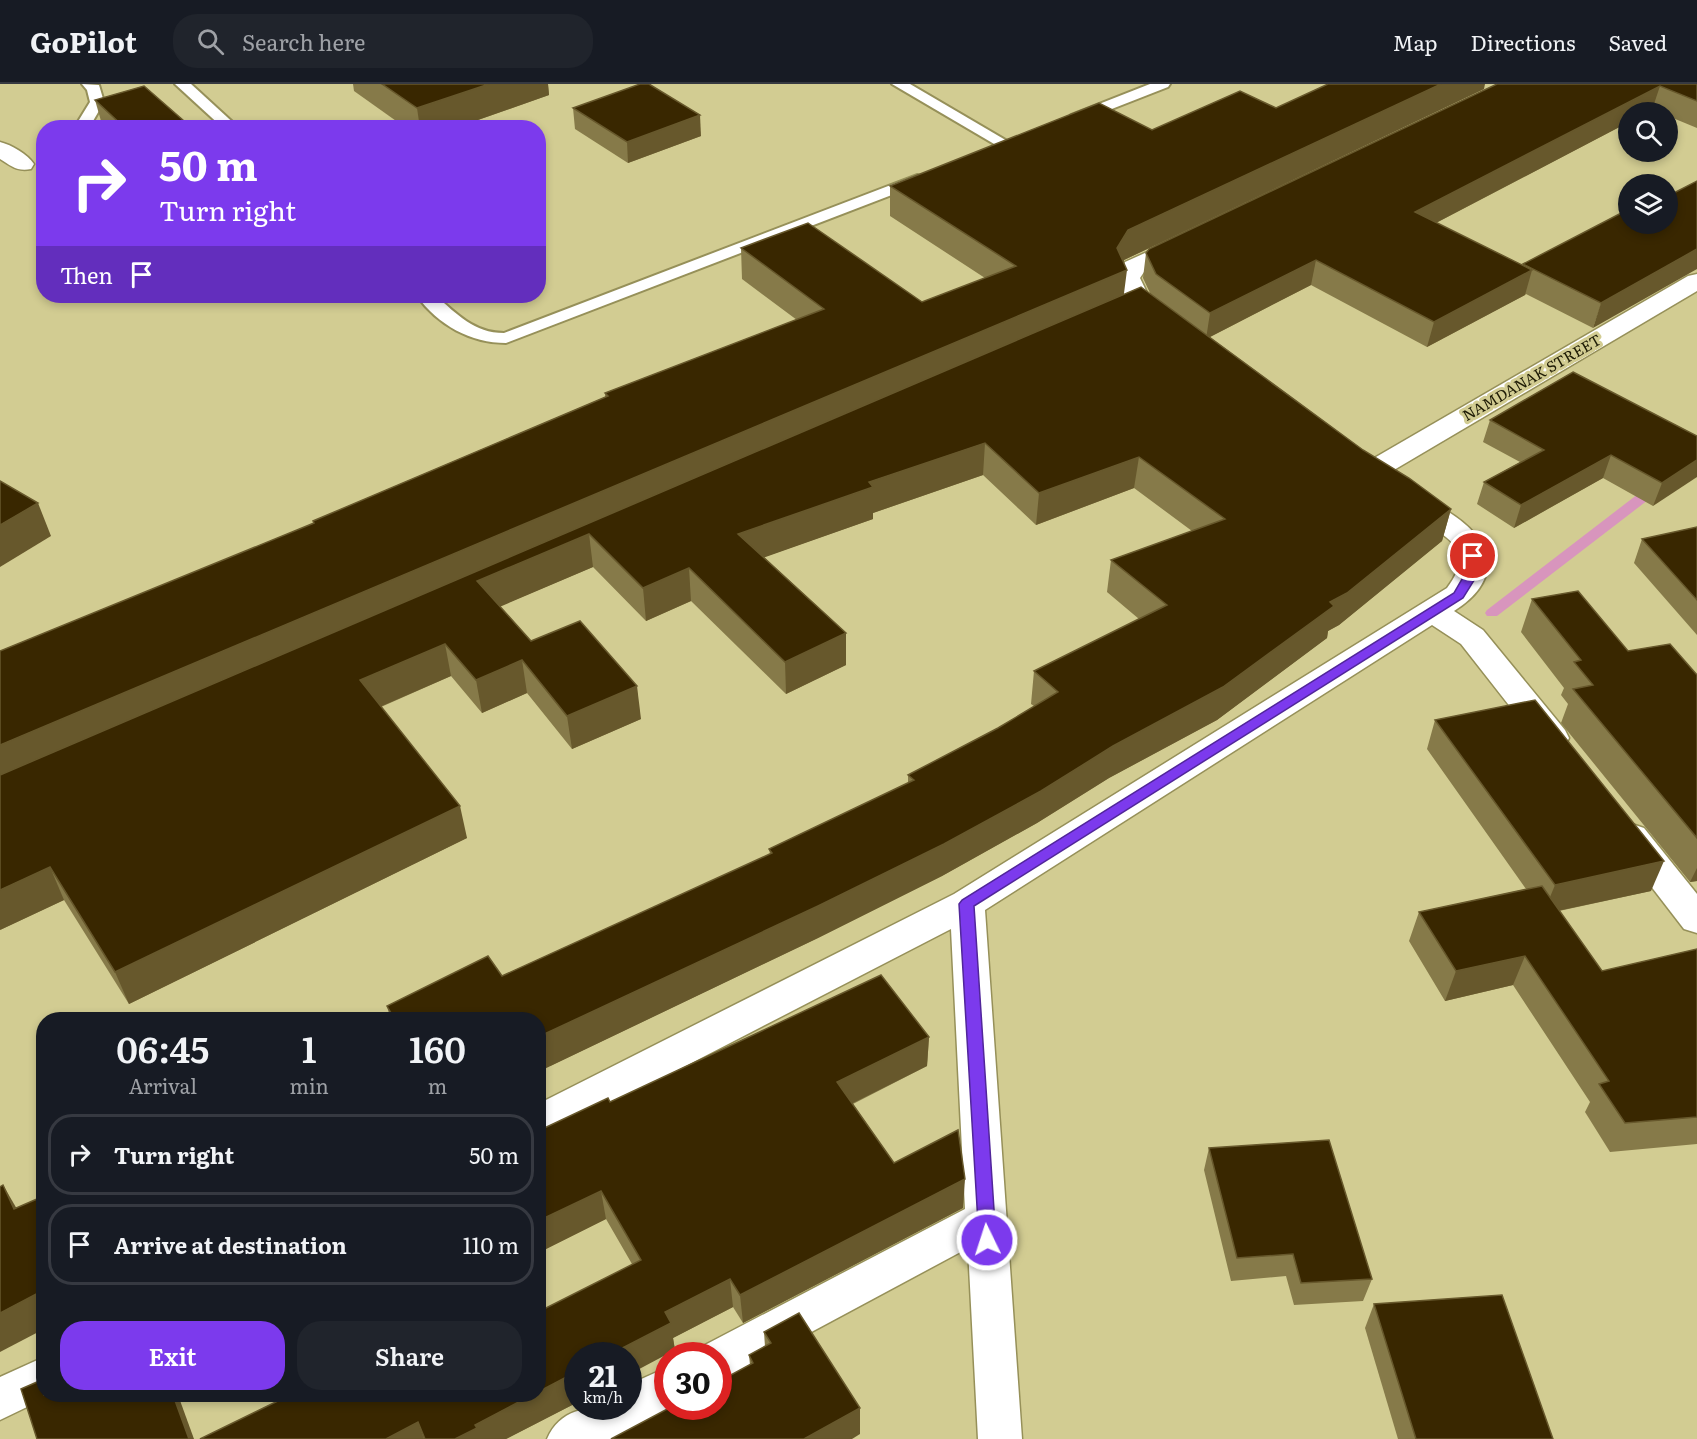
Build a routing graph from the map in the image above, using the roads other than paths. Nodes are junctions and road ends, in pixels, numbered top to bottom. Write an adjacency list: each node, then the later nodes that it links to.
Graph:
1 (89, 84): 5 (lane)
2 (182, 84): 6 (lane)
3 (899, 84): 9 (lane)
4 (1163, 84): 7 (lane)
5 (86, 120)
6 (223, 120)
7 (1058, 125)
8 (0, 148): 10 (street)
9 (984, 154)
10 (23, 164)
11 (929, 175): 14 (lane)
12 (1204, 233): 15 (street)
13 (1697, 281): 16 (street, NAMDANAK STREET)
14 (435, 303)
15 (1187, 340)
16 (1434, 612): 17 (street); 19 (street)
17 (1574, 764)
18 (1610, 810): 20 (street)
19 (967, 904): 21 (street); 22 (street)
20 (1697, 919)
21 (546, 1119)
22 (986, 1218): 23 (street); 28 (street)
23 (732, 1353)
24 (36, 1381): 26 (street)
25 (654, 1394): 27 (street)
26 (0, 1399)
27 (569, 1439)
28 (1000, 1439)

